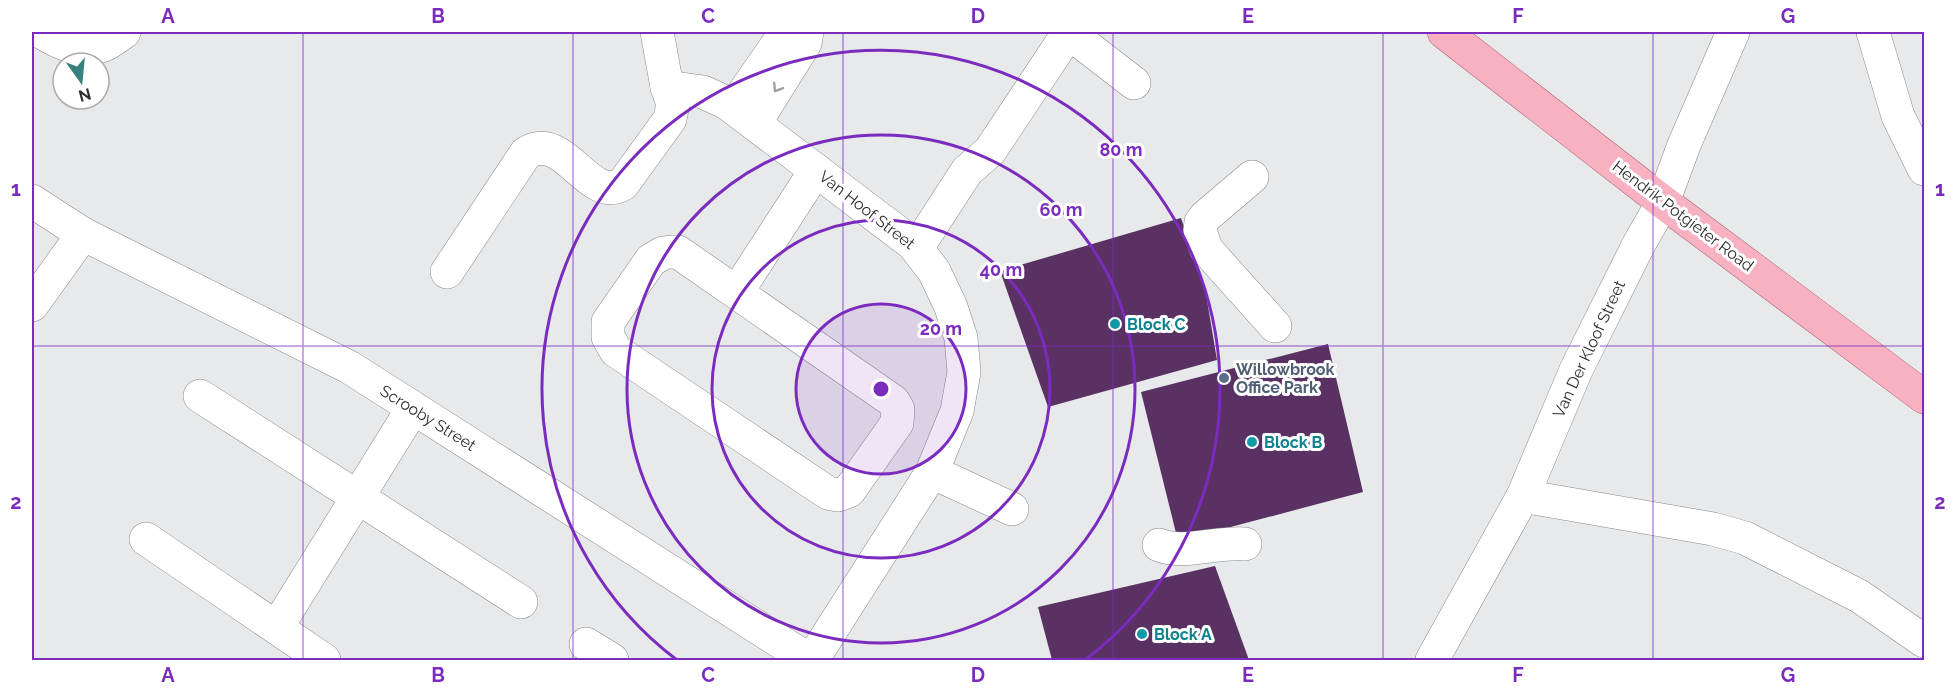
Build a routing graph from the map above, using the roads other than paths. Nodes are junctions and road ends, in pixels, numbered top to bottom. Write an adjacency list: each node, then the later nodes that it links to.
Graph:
1 (41, 32): 2 (street)
2 (124, 32)
3 (657, 32): 11 (street)
4 (786, 32): 12 (street)
5 (807, 32): 12 (street, one-way to 12)
6 (1068, 32): 10 (street); 19 (street)
7 (1444, 32): 17 (main road, Hendrik Potgieter Road)
8 (1733, 32): 17 (street, Van Der Kloof Street)
9 (1873, 32): 13 (street)
10 (1134, 83)
11 (667, 87): 12 (street, Van Hoof Street); 20 (street)
12 (744, 115): 14 (street, Van Hoof Street)
13 (1924, 166)
14 (816, 170): 19 (street, Van Hoof Street); 21 (street)
15 (1252, 177): 23 (street)
16 (32, 201): 18 (street, Scrooby Street)
17 (1663, 202): 25 (main road, Hendrik Potgieter Road); 28 (street, Van Der Kloof Street)
18 (83, 234): 22 (street); 26 (street, Scrooby Street)
19 (924, 256): 27 (street, Van Hoof Street)
20 (447, 272)
21 (737, 292): 21 (street)
22 (32, 305)
23 (1275, 326)
24 (200, 396): 29 (street)
25 (1924, 397)
26 (413, 408): 29 (street); 37 (street, Scrooby Street)
27 (932, 472): 30 (street); 39 (street, Van Hoof Street)
28 (1523, 496): 36 (street); 40 (street, Van Der Kloof Street)
29 (358, 497): 34 (street); 35 (street)
30 (1012, 508)
31 (146, 539): 35 (street)
32 (1245, 544): 33 (street)
33 (1159, 545)
34 (521, 602)
35 (277, 627): 38 (street)
36 (1924, 641)
37 (772, 651): 39 (street, Scrooby Street)
38 (324, 660)
39 (811, 660)
40 (1432, 660)

